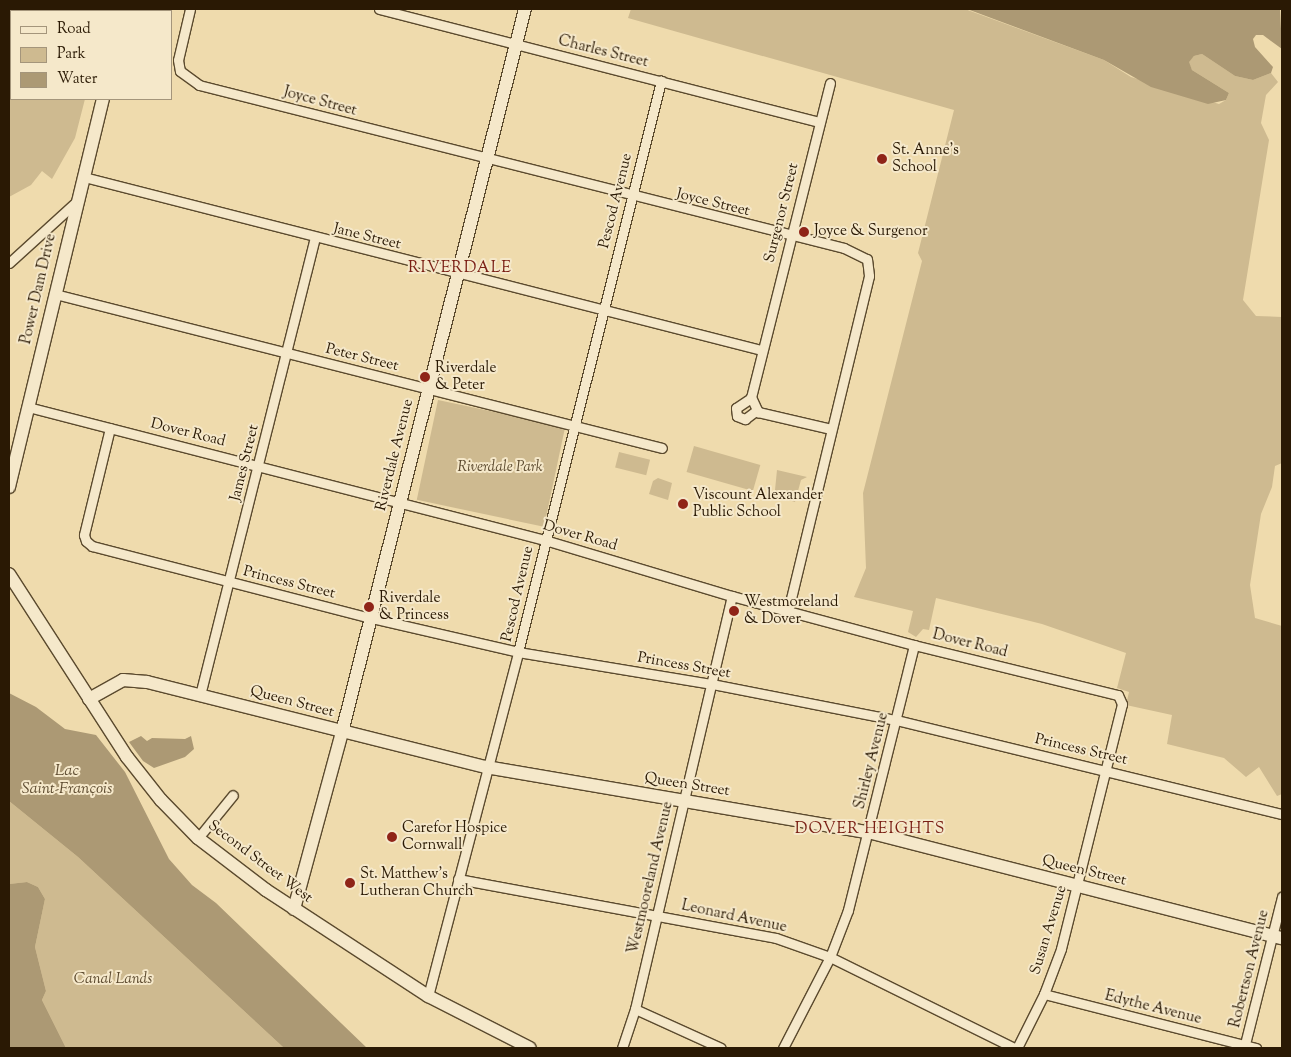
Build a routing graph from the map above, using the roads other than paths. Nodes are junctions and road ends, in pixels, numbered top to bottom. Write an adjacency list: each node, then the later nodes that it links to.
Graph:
1 (190, 9): 9 (street, Joyce Street)
2 (379, 9): 4 (street, Charles Street)
3 (525, 9): 4 (street, Riverdale Avenue)
4 (517, 44): 5 (street, Charles Street); 9 (street, Riverdale Avenue)
5 (661, 80): 8 (street, Charles Street); 11 (street, Pescod Avenue)
6 (830, 83): 8 (street, Surgenor Street)
7 (103, 100): 10 (street, Power Dam Drive)
8 (820, 122): 13 (street, Surgenor Street)
9 (487, 160): 11 (street, Joyce Street); 16 (street, Riverdale Avenue)
10 (84, 177): 12 (street, Power Dam Drive); 14 (street, Jane Street)
11 (632, 196): 13 (street, Joyce Street); 18 (street, Pescod Avenue)
12 (75, 203): 15 (street); 17 (street, Power Dam Drive)
13 (791, 237): 19 (street, Surgenor Street); 27 (street, Joyce Street)
14 (315, 238): 16 (street, Jane Street); 20 (street, James Street)
15 (9, 262)
16 (459, 274): 18 (street, Jane Street); 21 (street, Riverdale Avenue)
17 (55, 294): 20 (street, Peter Street); 23 (street, Power Dam Drive)
18 (602, 311): 19 (street, Jane Street); 25 (street, Pescod Avenue)
19 (761, 350): 22 (street, Surgenor Street)
20 (285, 352): 21 (street, Peter Street); 29 (street, James Street)
21 (429, 389): 25 (street, Peter Street); 31 (street, Riverdale Avenue)
22 (751, 398): 24 (street); 24 (street)
23 (28, 406): 26 (street, Dover Road); 30 (street, Power Dam Drive)
24 (757, 410): 27 (street)
25 (575, 425): 28 (street, Peter Street); 32 (street, Pescod Avenue)
26 (110, 428): 29 (street, Dover Road); 34 (street, Princess Street)
27 (831, 429): 36 (street, Joyce Street)
28 (662, 448)
29 (258, 466): 31 (street, Dover Road); 34 (street, James Street)
30 (9, 487)
31 (399, 504): 32 (street, Dover Road); 37 (street, Riverdale Avenue)
32 (545, 540): 35 (street, Dover Road); 39 (street, Pescod Avenue)
33 (9, 574): 43 (street, Second Street West)
34 (229, 582): 37 (street, Princess Street); 41 (street, James Street)
35 (732, 596): 36 (street, Dover Road); 40 (street, Westmooreland Avenue)
36 (788, 611): 38 (street, Dover Road)
37 (371, 618): 39 (street, Princess Street); 45 (street, Riverdale Avenue)
38 (914, 645): 42 (street, Dover Road); 44 (street, Shirley Avenue)
39 (518, 652): 40 (street, Princess Street); 46 (street, Pescod Avenue)
40 (712, 684): 44 (street, Princess Street); 49 (street, Westmooreland Avenue)
41 (200, 695): 43 (street, Queen Street); 45 (street, Queen Street)
42 (1122, 698): 47 (street, Susan Avenue)
43 (89, 699): 52 (street, Second Street West)
44 (896, 720): 47 (street, Princess Street); 51 (street, Shirley Avenue)
45 (342, 732): 46 (street, Queen Street); 56 (street, Riverdale Avenue)
46 (486, 767): 49 (street, Queen Street); 53 (street, Pescod Avenue)
47 (1106, 770): 50 (street, Princess Street); 54 (street, Susan Avenue)
48 (233, 795): 52 (street)
49 (683, 801): 51 (street, Queen Street); 57 (street, Westmooreland Avenue)
50 (1282, 814)
51 (868, 832): 54 (street, Queen Street); 59 (street, Shirley Avenue)
52 (198, 838): 56 (street, Second Street West)
53 (458, 879): 57 (street, Leonard Avenue); 61 (street, Pescod Avenue)
54 (1077, 886): 58 (street, Queen Street); 60 (street, Susan Avenue)
55 (1282, 896): 58 (street, Robertson Avenue)
56 (294, 909): 61 (street, Second Street West)
57 (657, 915): 59 (street, Leonard Avenue); 62 (street, Westmooreland Avenue)
58 (1277, 936): 63 (street, Robertson Avenue)
59 (830, 956): 67 (street, Shirley Avenue); 68 (street, Leonard Avenue)
60 (1044, 994): 63 (street, Edythe Avenue); 68 (street, Susan Avenue)
61 (428, 996): 64 (street, Second Street West)
62 (635, 1009): 65 (street, Westmooreland Avenue); 66 (street)
63 (1244, 1047): 69 (street, Edythe Avenue)
64 (530, 1048)
65 (622, 1048)
66 (721, 1048)
67 (782, 1048)
68 (1016, 1048)
69 (1256, 1048)

